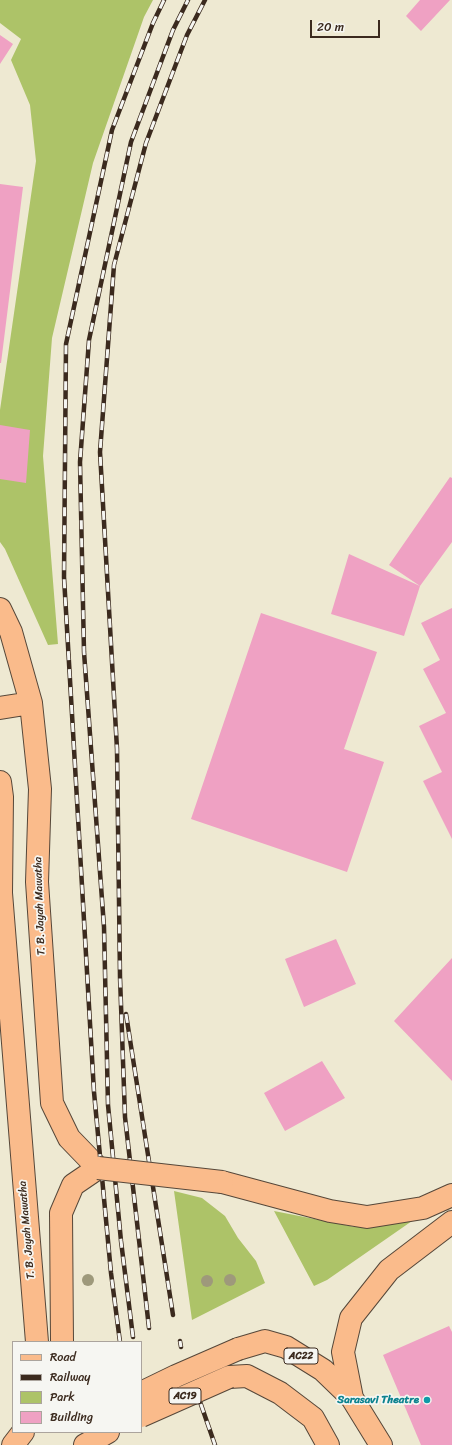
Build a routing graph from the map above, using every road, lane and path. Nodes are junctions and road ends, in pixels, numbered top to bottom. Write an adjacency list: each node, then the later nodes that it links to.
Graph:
1 (0, 609): 2 (main road, T. B. Jayah Mawatha)
2 (31, 703): 3 (main road); 6 (main road, T. B. Jayah Mawatha)
3 (0, 708)
4 (0, 782): 5 (main road, T. B. Jayah Mawatha)
5 (1, 893): 9 (main road, T. B. Jayah Mawatha)
6 (98, 1168): 7 (main road, bridge); 10 (main road)
7 (452, 1195)
8 (452, 1222): 12 (main road, AC22)
9 (36, 1341)
10 (62, 1341)
11 (142, 1393): 12 (main road, AC22, bridge)
12 (352, 1398): 17 (main road, AC22)
13 (142, 1416): 16 (main road, AC19, bridge)
14 (22, 1433): 15 (main road)
15 (13, 1445)
16 (328, 1445)
17 (381, 1445)

